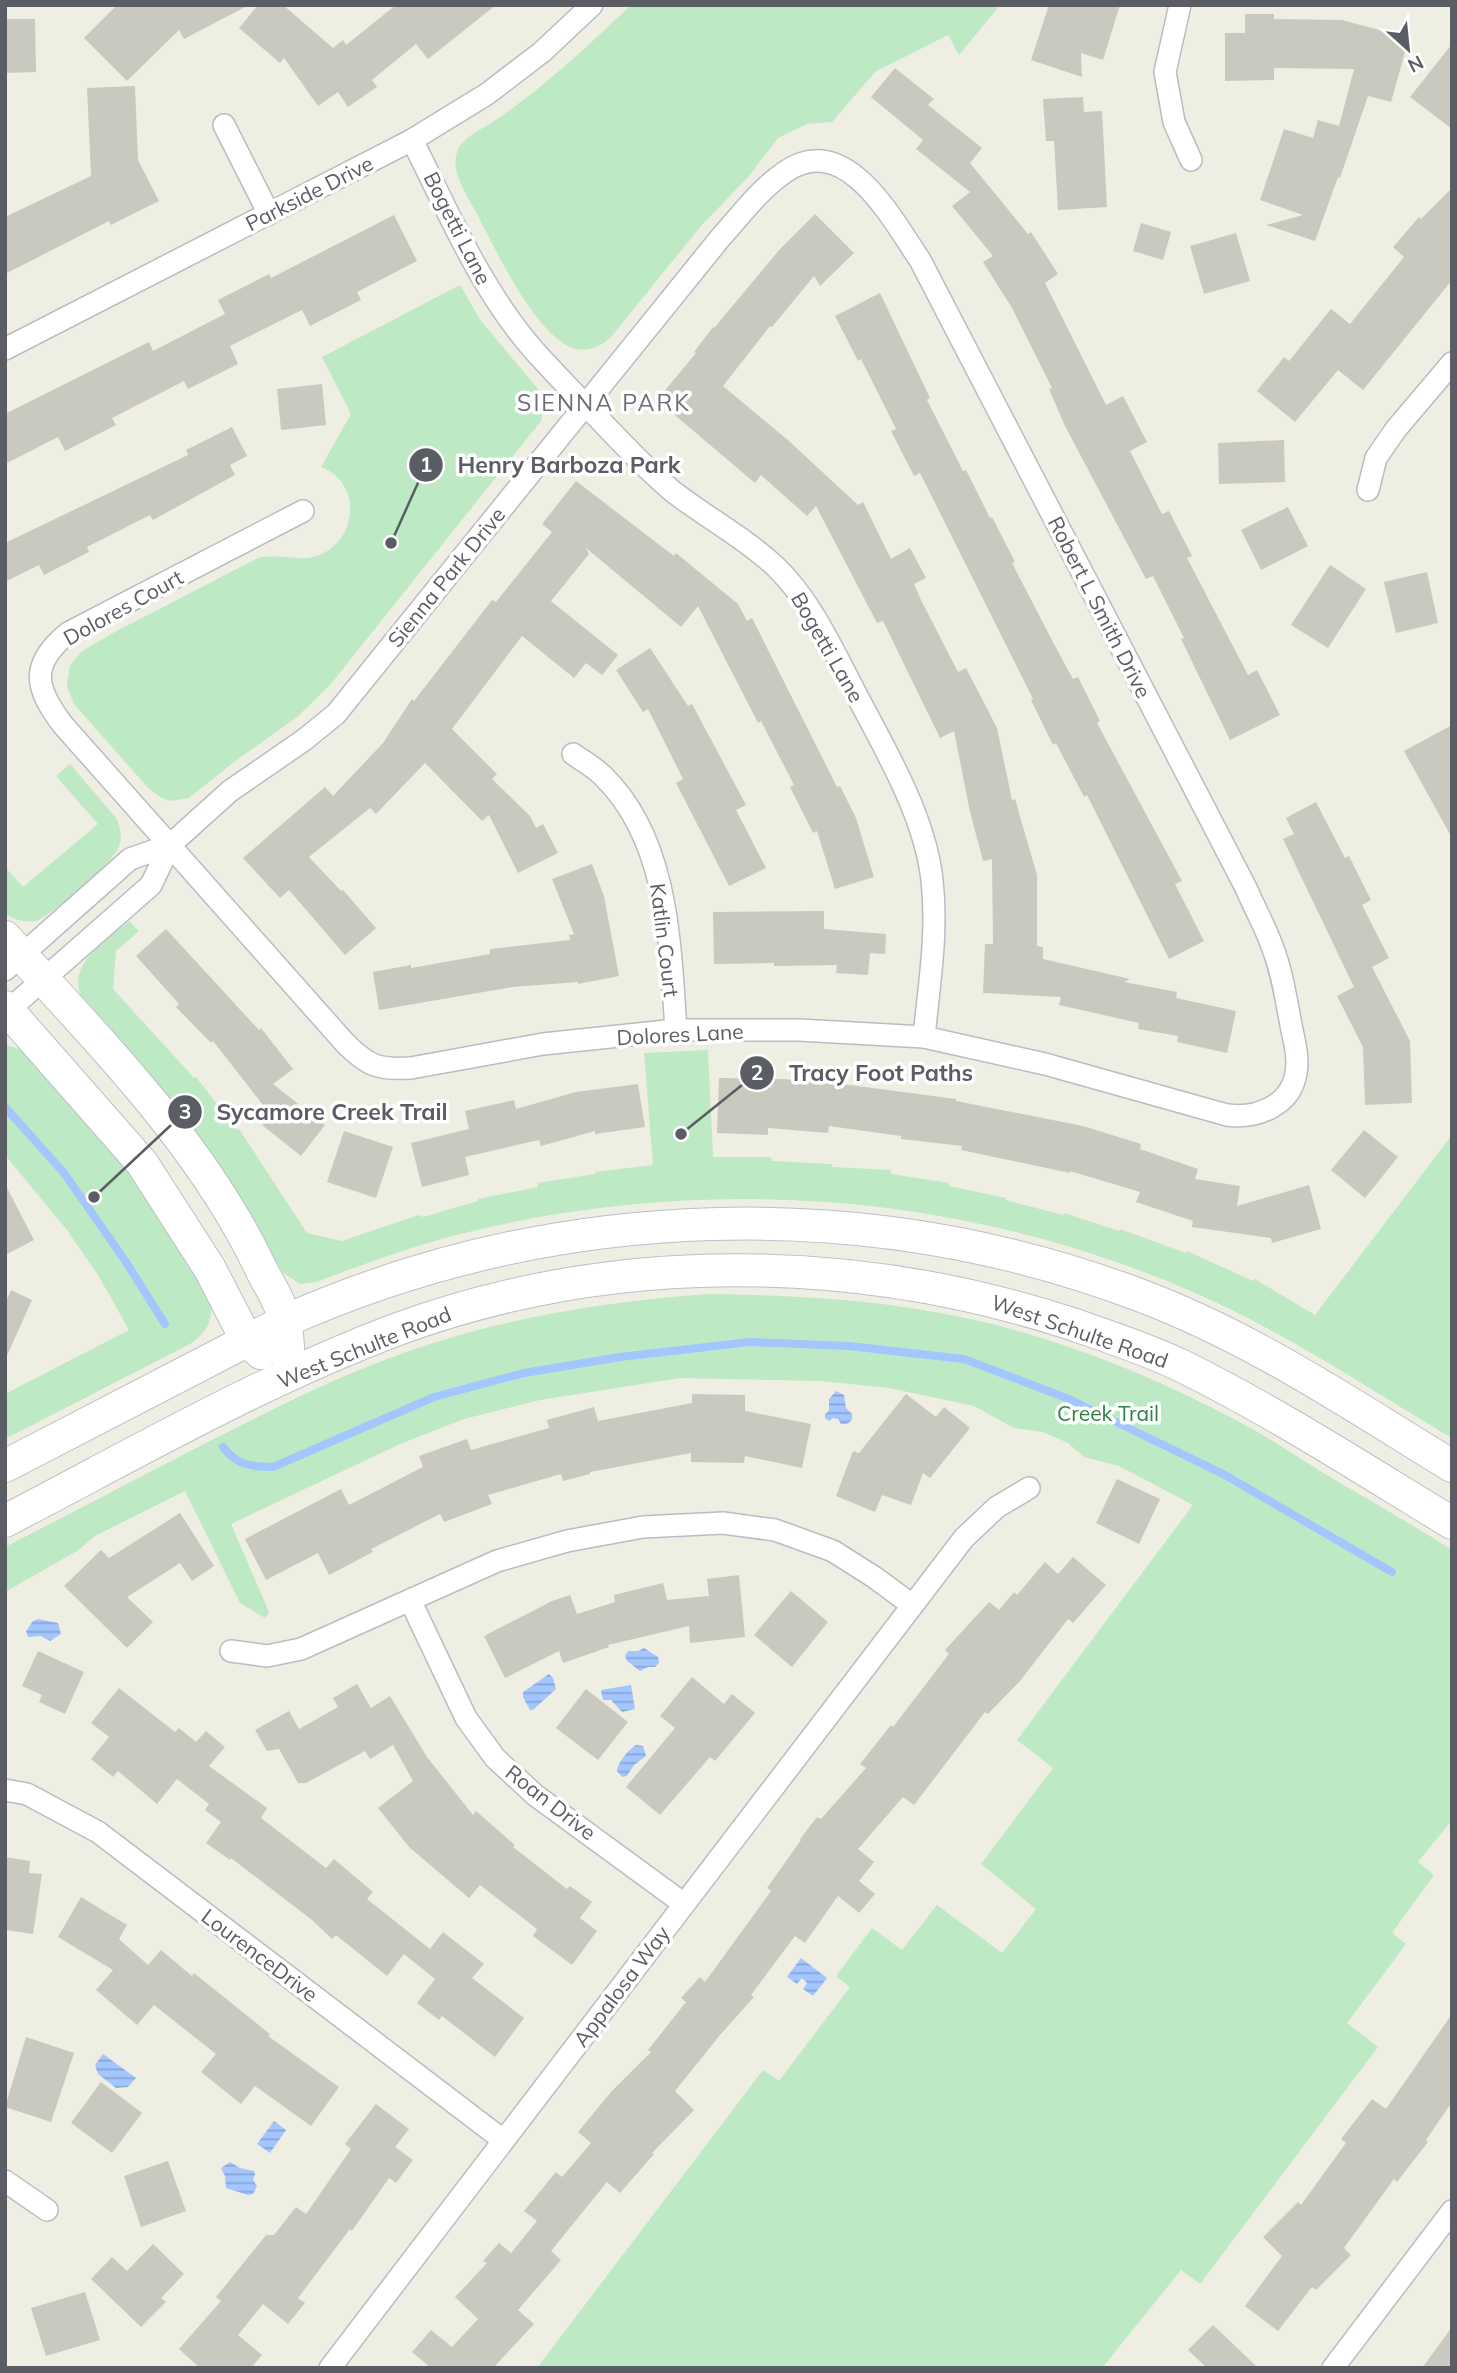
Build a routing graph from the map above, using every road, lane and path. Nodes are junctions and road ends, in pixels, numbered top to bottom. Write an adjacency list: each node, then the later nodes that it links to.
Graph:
1 (592, 5): 4 (street, Parkside Drive)
2 (1180, 5): 5 (street)
3 (224, 125): 7 (street)
4 (412, 140): 7 (street, Parkside Drive); 10 (street, Bogetti Lane)
5 (1191, 160)
6 (809, 162): 10 (street, Sienna Park Drive); 20 (street, Robert L Smith Drive)
7 (270, 214): 8 (street, Parkside Drive)
8 (5, 349)
9 (1452, 363): 11 (street)
10 (585, 405): 14 (street, Sienna Park Drive); 19 (street, Bogetti Lane)
11 (1368, 490)
12 (303, 511): 14 (street, Dolores Court)
13 (573, 754): 18 (street, Katlin Court)
14 (170, 845): 15 (street, Sienna Park Drive); 16 (street, Sienna Park Drive); 18 (street, Dolores Lane)
15 (11, 954): 16 (main road)
16 (43, 979): 17 (street, Sienna Park Drive); 21 (main road)
17 (6, 1010): 22 (main road)
18 (676, 1030): 19 (street, Dolores Lane)
19 (924, 1037): 20 (street, Dolores Lane)
20 (1277, 1104)
21 (285, 1321): 22 (main road); 23 (main road); 25 (main road)
22 (247, 1341): 23 (main road); 24 (main road)
23 (289, 1375): 27 (main road, West Schulte Road); 28 (main road, West Schulte Road)
24 (5, 1466)
25 (1452, 1466)
26 (1029, 1488): 30 (street, Appalosa Way)
27 (5, 1521)
28 (1452, 1522)
29 (410, 1600): 30 (street); 31 (street); 33 (street, Roan Drive)
30 (912, 1605): 33 (street, Appalosa Way)
31 (231, 1651)
32 (5, 1790): 34 (street, LourenceDrive)
33 (684, 1904): 34 (street, Appalosa Way)
34 (503, 2140): 38 (street, Appalosa Way)
35 (5, 2181): 36 (street)
36 (47, 2210)
37 (1452, 2211): 39 (street)
38 (330, 2368)
39 (1333, 2368)

